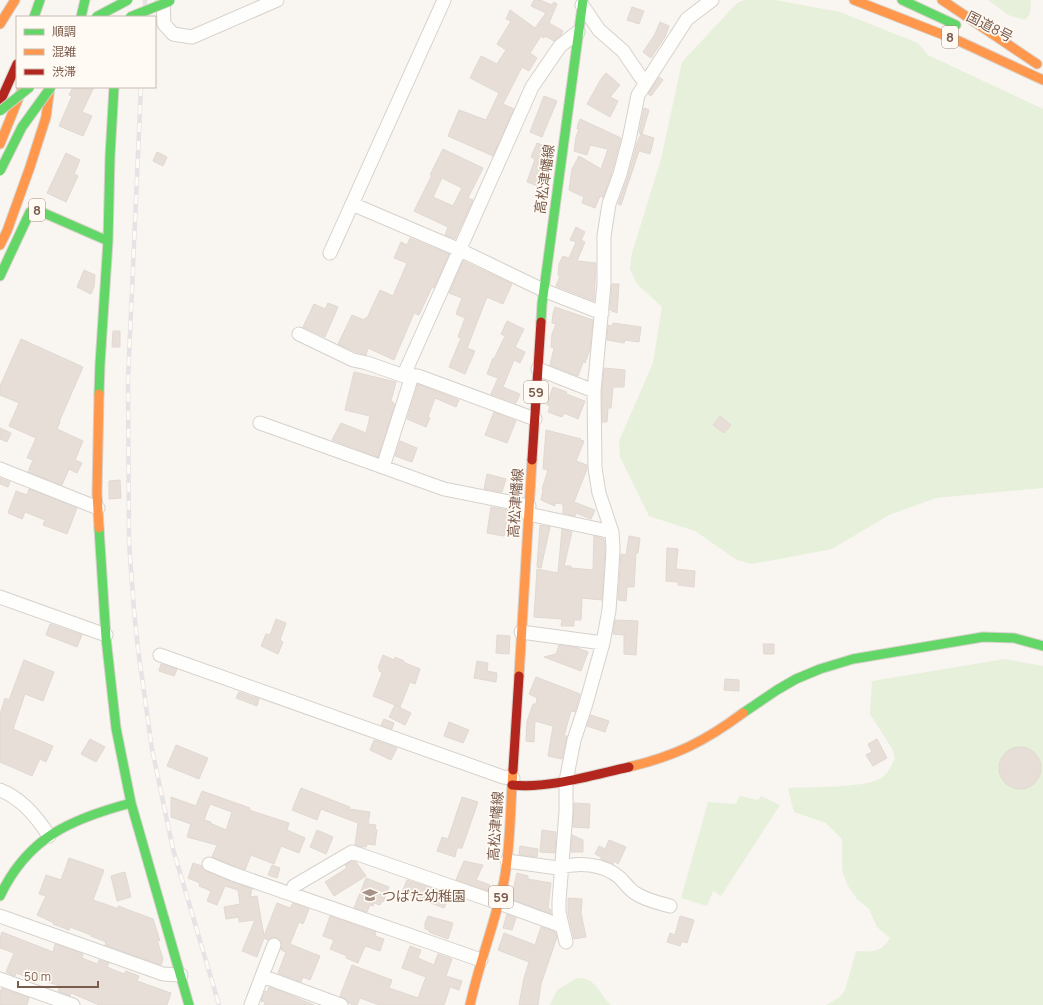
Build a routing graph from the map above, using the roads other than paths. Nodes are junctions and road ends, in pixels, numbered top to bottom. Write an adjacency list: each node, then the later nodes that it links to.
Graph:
1 (15, 0): 22 (main road)
2 (40, 0): 15 (main road)
3 (85, 0): 16 (main road)
4 (119, 0): 19 (main road)
5 (128, 0): 17 (main road, bridge)
6 (136, 0): 18 (main road)
7 (169, 0): 8 (street); 20 (main road, bridge); 21 (main road, bridge)
8 (277, 0)
9 (444, 0): 45 (street)
10 (712, 0): 32 (street)
11 (854, 0): 30 (main road, 8)
12 (902, 0): 23 (main road, 国道8号 / 8)
13 (942, 0): 29 (main road, 8)
14 (583, 3): 24 (main road, 高松津幡線 / 59); 32 (street)
15 (34, 16)
16 (80, 16)
17 (98, 16)
18 (110, 16)
19 (118, 16)
20 (132, 16)
21 (145, 16)
22 (0, 24)
23 (968, 31)
24 (578, 32): 48 (street); 51 (main road, 高松津幡線 / 59)
25 (981, 38): 29 (main road, 国道8号 / 8)
26 (16, 58): 27 (main road)
27 (6, 63)
28 (16, 66): 40 (main road)
29 (1043, 68)
30 (1043, 80)
31 (16, 83): 39 (main road)
32 (646, 83): 52 (street)
33 (23, 88): 43 (main road)
34 (29, 88): 41 (main road, bridge)
35 (50, 88): 44 (main road, bridge)
36 (51, 88): 42 (main road)
37 (60, 88): 42 (main road)
38 (114, 88): 46 (main road)
39 (0, 96)
40 (0, 102)
41 (0, 111)
42 (46, 117): 47 (main road)
43 (0, 144)
44 (0, 171)
45 (352, 204): 48 (street); 49 (street)
46 (108, 241): 50 (main road, 8); 61 (main road)
47 (0, 246)
48 (460, 250): 51 (street); 55 (street)
49 (330, 253)
50 (0, 276)
51 (543, 290): 52 (street); 54 (main road, 高松津幡線 / 59)
52 (602, 313): 56 (street)
53 (299, 334): 55 (street)
54 (538, 370): 56 (street); 57 (main road, 高松津幡線 / 59)
55 (412, 376): 57 (street); 59 (street)
56 (594, 391): 63 (street)
57 (535, 419): 62 (main road, 高松津幡線 / 59)
58 (260, 423): 59 (street)
59 (383, 467): 62 (street)
60 (0, 469): 61 (street)
61 (98, 508): 66 (main road)
62 (529, 510): 63 (street); 65 (main road, 高松津幡線 / 59)
63 (612, 532): 67 (street)
64 (0, 597): 66 (street)
65 (521, 632): 67 (street); 71 (main road, 高松津幡線 / 59)
66 (106, 634): 73 (main road)
67 (603, 643): 70 (street)
68 (1043, 646): 70 (main road)
69 (160, 654): 71 (street)
70 (566, 781): 71 (main road); 77 (street)
71 (512, 782): 75 (main road, 高松津幡線 / 59)
72 (0, 790): 74 (street)
73 (131, 803): 74 (main road); 87 (main road)
74 (49, 836): 79 (main road)
75 (507, 861): 77 (street); 80 (main road, 高松津幡線 / 59)
76 (209, 864): 78 (street)
77 (561, 867): 81 (street); 83 (street)
78 (292, 894): 80 (street); 86 (street)
79 (0, 896)
80 (499, 903): 83 (street); 86 (main road, 高松津幡線 / 59)
81 (670, 906)
82 (0, 916): 87 (street)
83 (562, 926): 84 (street)
84 (566, 942)
85 (274, 945): 88 (street)
86 (481, 960): 94 (main road, 高松津幡線 / 59)
87 (181, 975): 91 (main road)
88 (262, 976): 92 (street); 93 (street)
89 (0, 979): 90 (street)
90 (73, 1005)
91 (189, 1005)
92 (252, 1005)
93 (341, 1005)
94 (470, 1005)

